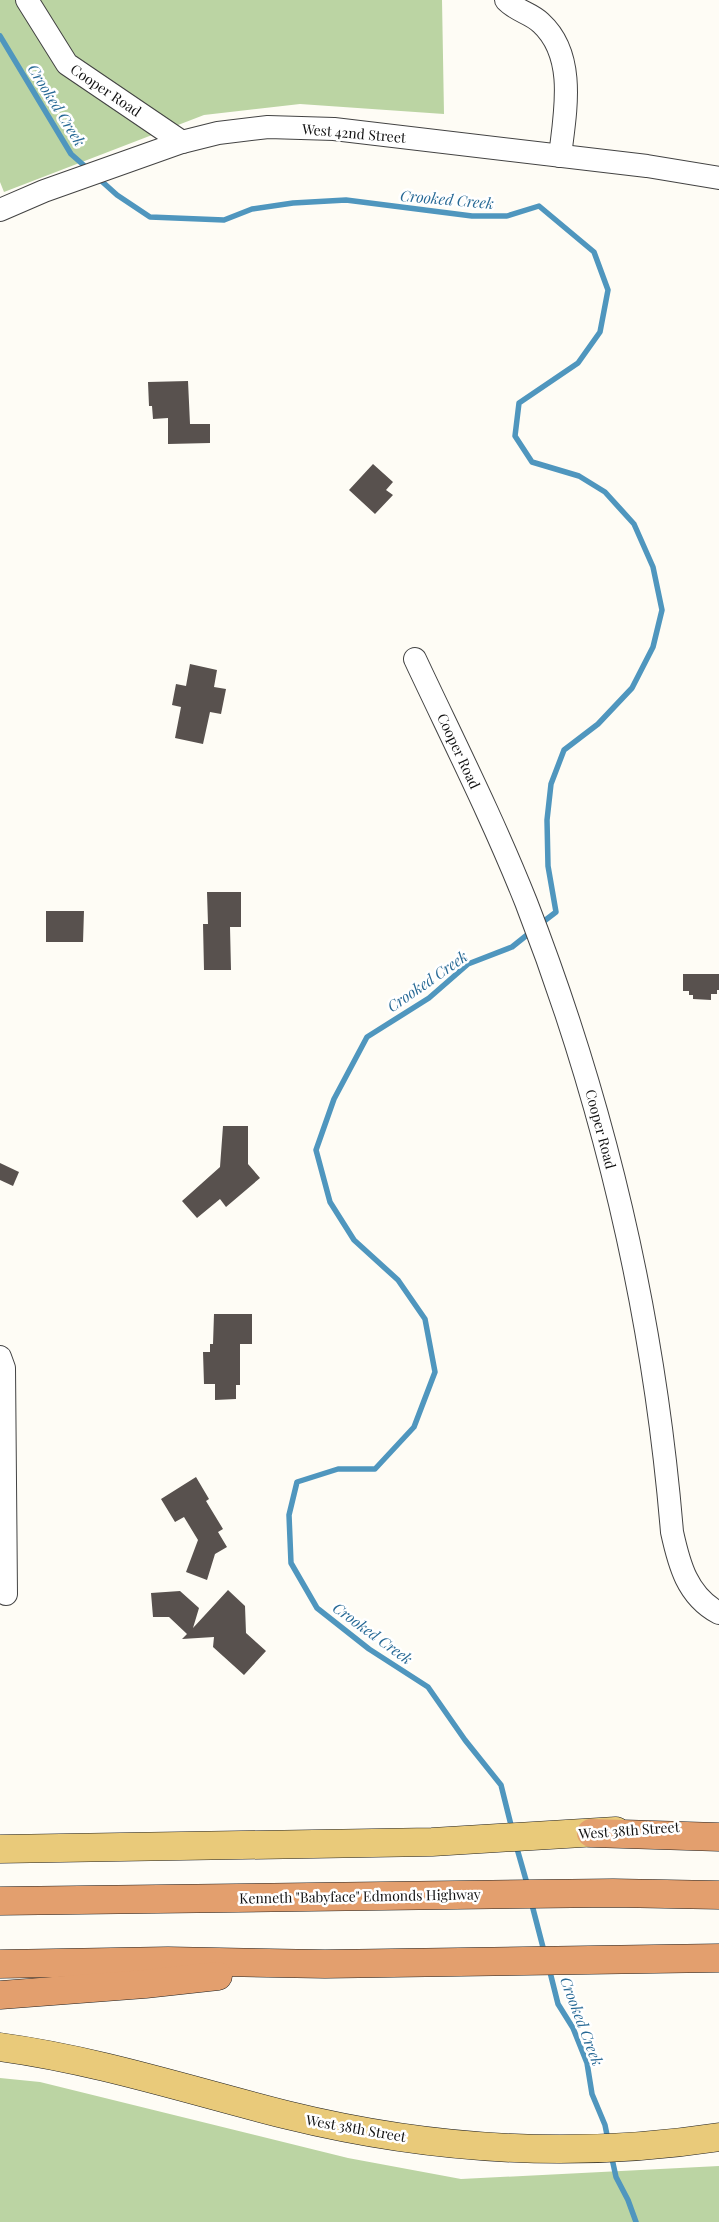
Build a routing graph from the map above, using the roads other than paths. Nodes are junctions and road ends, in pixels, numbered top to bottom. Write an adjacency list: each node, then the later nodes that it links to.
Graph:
1 (27, 0): 3 (street, Cooper Road)
2 (506, 0): 4 (street)
3 (182, 142): 4 (street, West 42nd Street); 6 (street, West 42nd Street)
4 (560, 156): 5 (street, West 42nd Street)
5 (719, 178)
6 (0, 210)
7 (415, 659): 10 (street, Cooper Road)
8 (0, 1357): 9 (street)
9 (6, 1594)
10 (719, 1613)
11 (719, 1824): 12 (main road, West 38th Street)
12 (591, 1833): 13 (highway); 14 (main road, West 38th Street)
13 (719, 1837)
14 (0, 1849)
15 (719, 1895): 16 (highway, Kenneth "Babyface" Edmonds Highway)
16 (0, 1901)
17 (719, 1958): 19 (highway)
18 (0, 1964): 19 (highway)
19 (325, 1964): 20 (highway)
20 (0, 1995)
21 (0, 2047): 22 (main road, West 38th Street)
22 (706, 2139)

